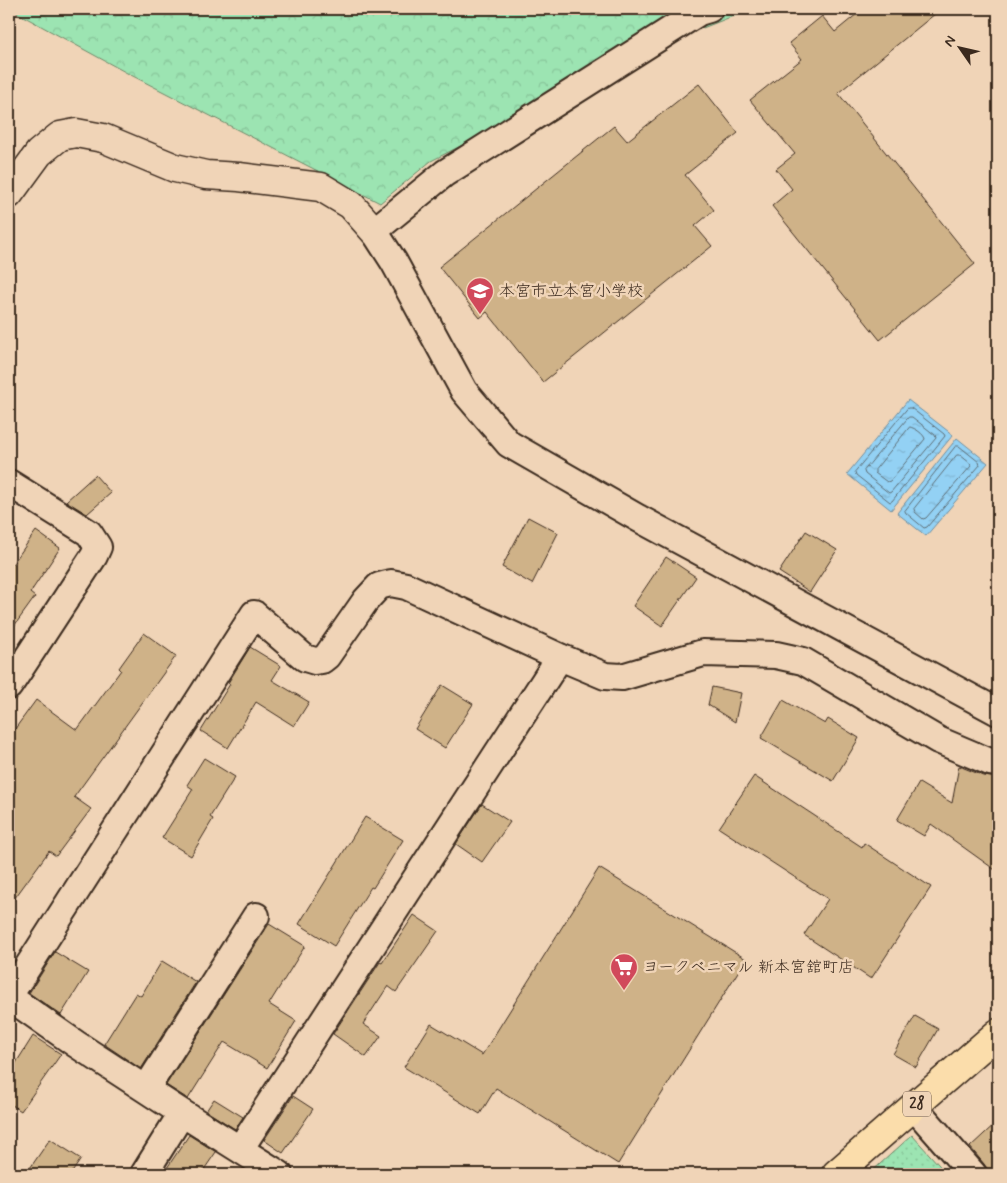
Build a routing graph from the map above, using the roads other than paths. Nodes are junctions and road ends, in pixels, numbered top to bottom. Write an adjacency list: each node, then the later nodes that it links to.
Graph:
1 (709, 9): 3 (street)
2 (9, 194): 3 (street)
3 (374, 231): 7 (street)
4 (9, 483): 6 (street)
5 (560, 657): 8 (street); 10 (street); 15 (street)
6 (9, 686)
7 (998, 712)
8 (998, 763)
9 (256, 916): 12 (street)
10 (9, 996): 12 (street)
11 (998, 1033): 13 (main road, 28)
12 (146, 1089): 14 (street)
13 (914, 1107): 18 (main road, 28); 19 (street)
14 (182, 1113): 15 (street); 16 (street)
15 (240, 1149): 17 (street)
16 (144, 1174)
17 (279, 1174)
18 (836, 1174)
19 (973, 1174)

